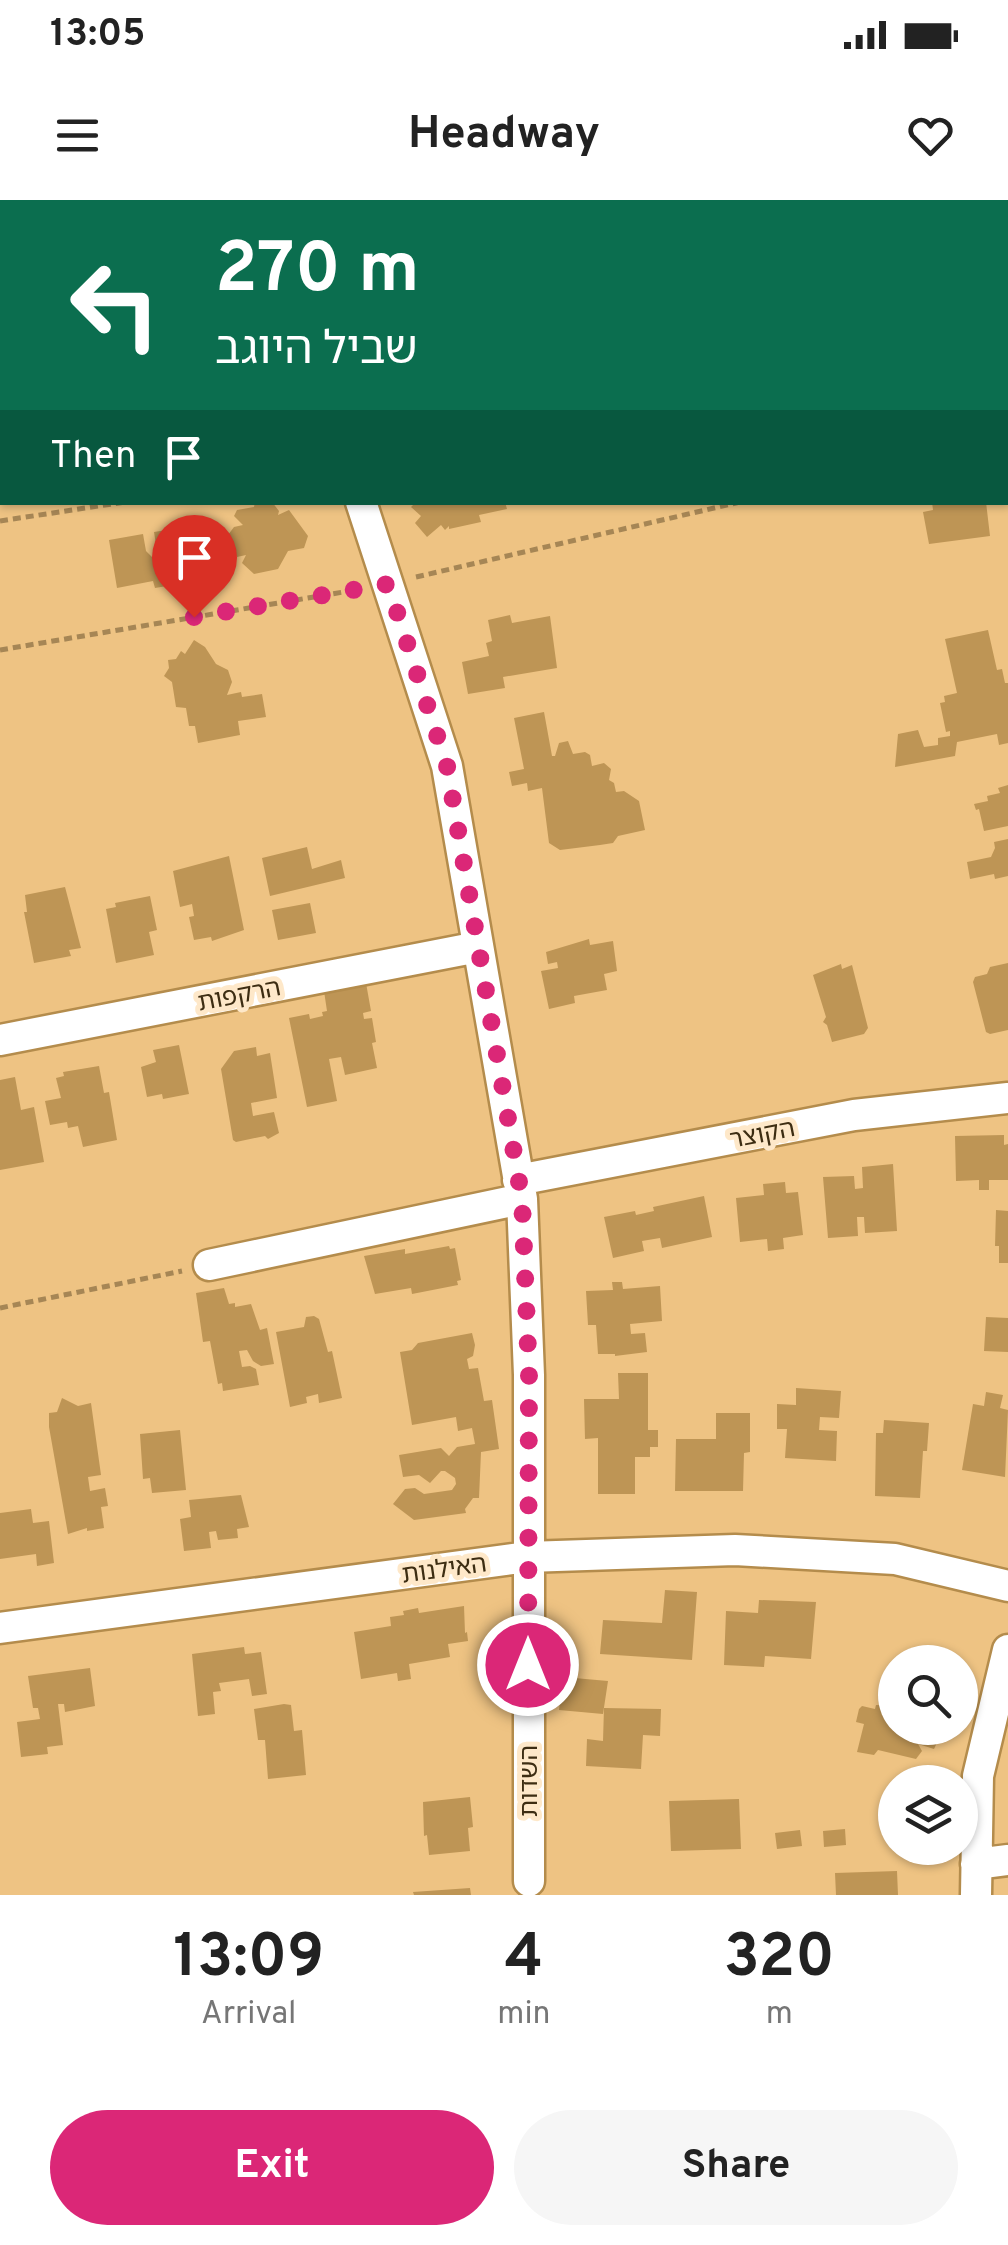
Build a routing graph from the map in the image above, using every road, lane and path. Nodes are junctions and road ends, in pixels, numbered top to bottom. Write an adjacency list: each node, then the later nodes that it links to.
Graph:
1 (105, 505): 4 (path)
2 (362, 505): 5 (street, השדות)
3 (727, 505): 5 (path)
4 (0, 521)
5 (388, 584): 6 (path); 7 (street, השדות)
6 (0, 650)
7 (478, 947): 8 (street, הרקפות); 10 (street, השדות)
8 (0, 1040)
9 (1008, 1098): 10 (street, הקוצר)
10 (520, 1190): 11 (street, הקוצר); 13 (street, השדות)
11 (209, 1266): 12 (path)
12 (0, 1308)
13 (527, 1557): 14 (street, האילנות); 15 (street, האילנות); 21 (street, השדות)
14 (1008, 1586)
15 (0, 1628)
16 (1008, 1650): 17 (street)
17 (978, 1776)
18 (1008, 1860): 19 (street)
19 (978, 1864)
20 (976, 1865): 22 (street)
21 (529, 1880)
22 (976, 1895)

